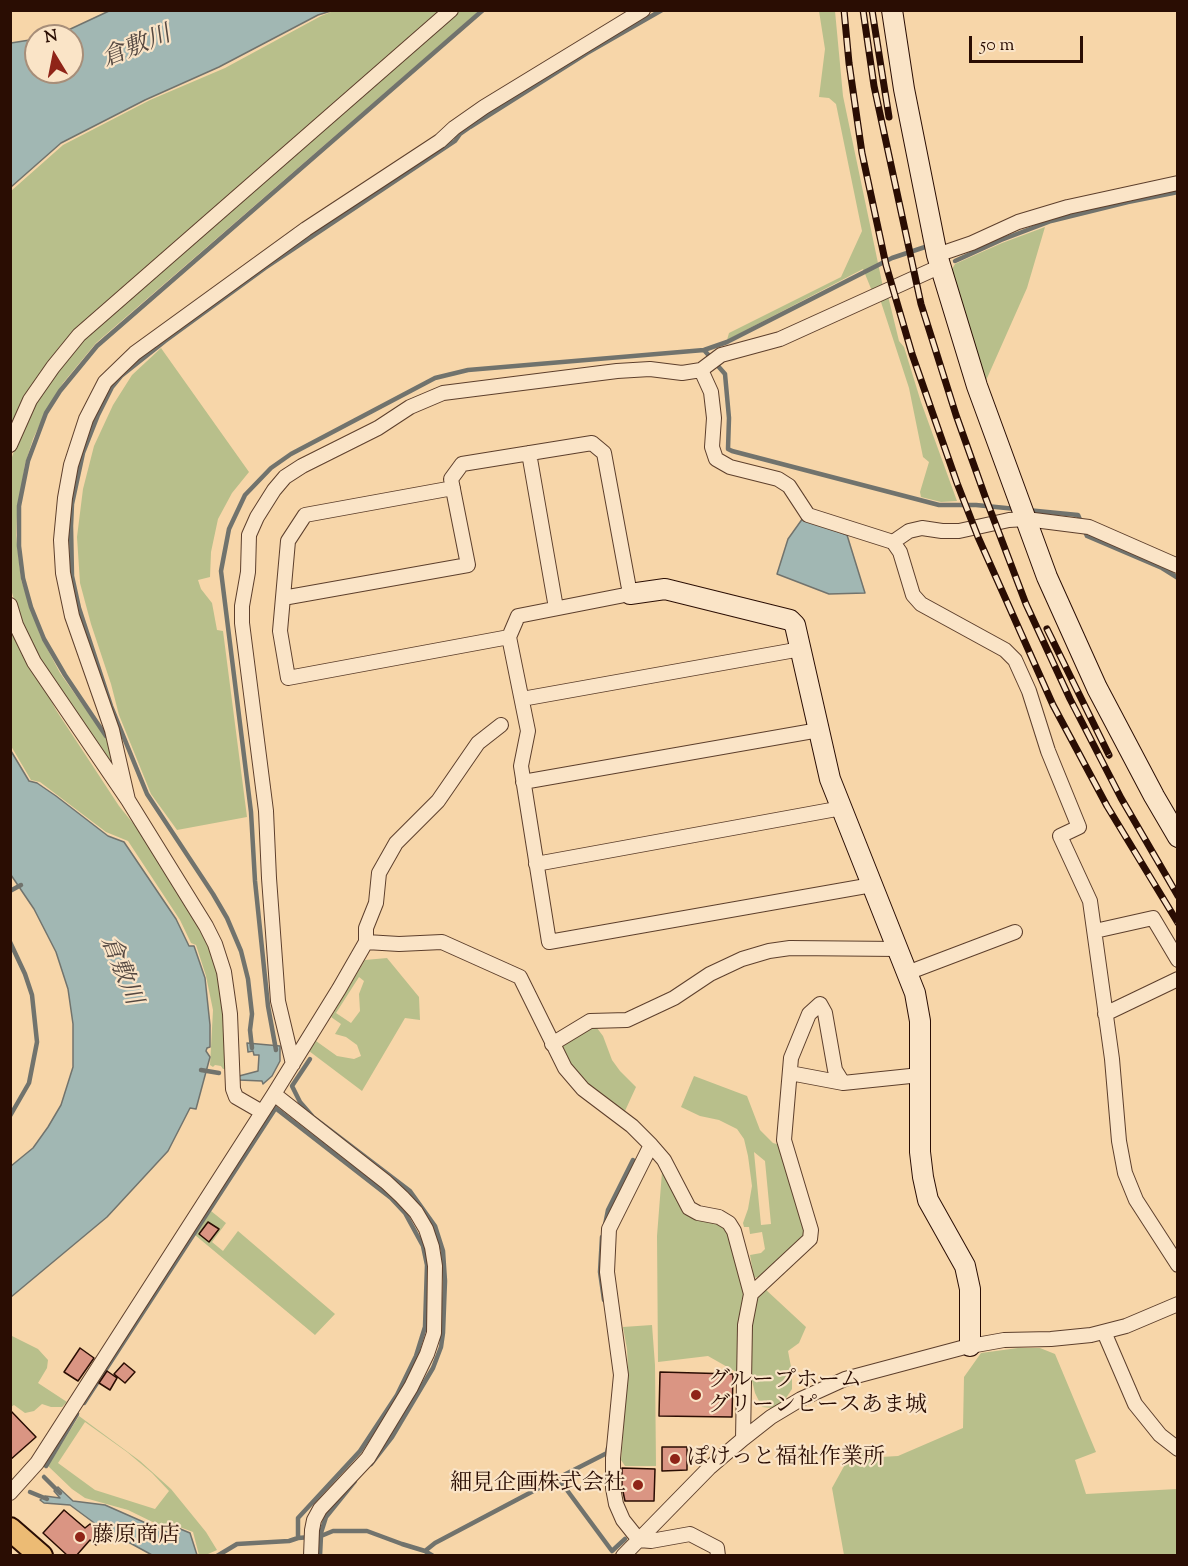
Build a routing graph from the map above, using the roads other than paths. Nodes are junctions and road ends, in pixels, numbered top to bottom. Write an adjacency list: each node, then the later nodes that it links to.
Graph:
1 (451, 10): 7 (street)
2 (643, 10): 23 (street)
3 (892, 10): 5 (street)
4 (1178, 183): 5 (street)
5 (939, 260): 6 (street); 10 (street)
6 (709, 364): 11 (street); 37 (street)
7 (10, 445)
8 (529, 453): 9 (street); 13 (street); 16 (street)
9 (453, 488): 14 (street); 14 (street)
10 (1023, 512): 11 (street); 12 (street); 25 (street)
11 (893, 542): 28 (street)
12 (1178, 566)
13 (630, 594): 16 (street); 18 (street)
14 (283, 598): 17 (street)
15 (10, 605): 23 (street)
16 (556, 608): 17 (street)
17 (509, 637): 19 (street)
18 (801, 649): 19 (street); 21 (street)
19 (522, 699): 22 (street)
20 (501, 725): 30 (street)
21 (819, 730): 22 (street); 24 (street)
22 (524, 782): 26 (street)
23 (128, 800): 42 (street)
24 (842, 808): 26 (street); 27 (street)
25 (1178, 837)
26 (536, 864): 27 (street)
27 (872, 885): 31 (street)
28 (1095, 931): 32 (street); 35 (street)
29 (1015, 932): 33 (street)
30 (366, 942): 36 (street); 37 (street)
31 (898, 949): 33 (street); 36 (street)
32 (1178, 960)
33 (907, 973): 39 (street)
34 (1178, 979): 35 (street)
35 (1105, 1014): 44 (street)
36 (552, 1044): 43 (street)
37 (293, 1064): 41 (street)
38 (790, 1073): 40 (street); 40 (street); 45 (street)
39 (920, 1075): 40 (street); 48 (street)
40 (843, 1083)
41 (274, 1094): 42 (street); 54 (street)
42 (262, 1112): 51 (street)
43 (651, 1145): 45 (street); 53 (street)
44 (1178, 1265)
45 (751, 1294): 49 (street)
46 (1178, 1304): 47 (street)
47 (1104, 1332): 48 (street); 50 (street)
48 (970, 1346): 49 (street)
49 (742, 1439): 53 (street)
50 (1178, 1449)
51 (10, 1492)
52 (10, 1529): 55 (main road)
53 (639, 1540): 56 (street); 57 (street)
54 (312, 1542)
55 (41, 1556)
56 (623, 1556)
57 (718, 1556)

